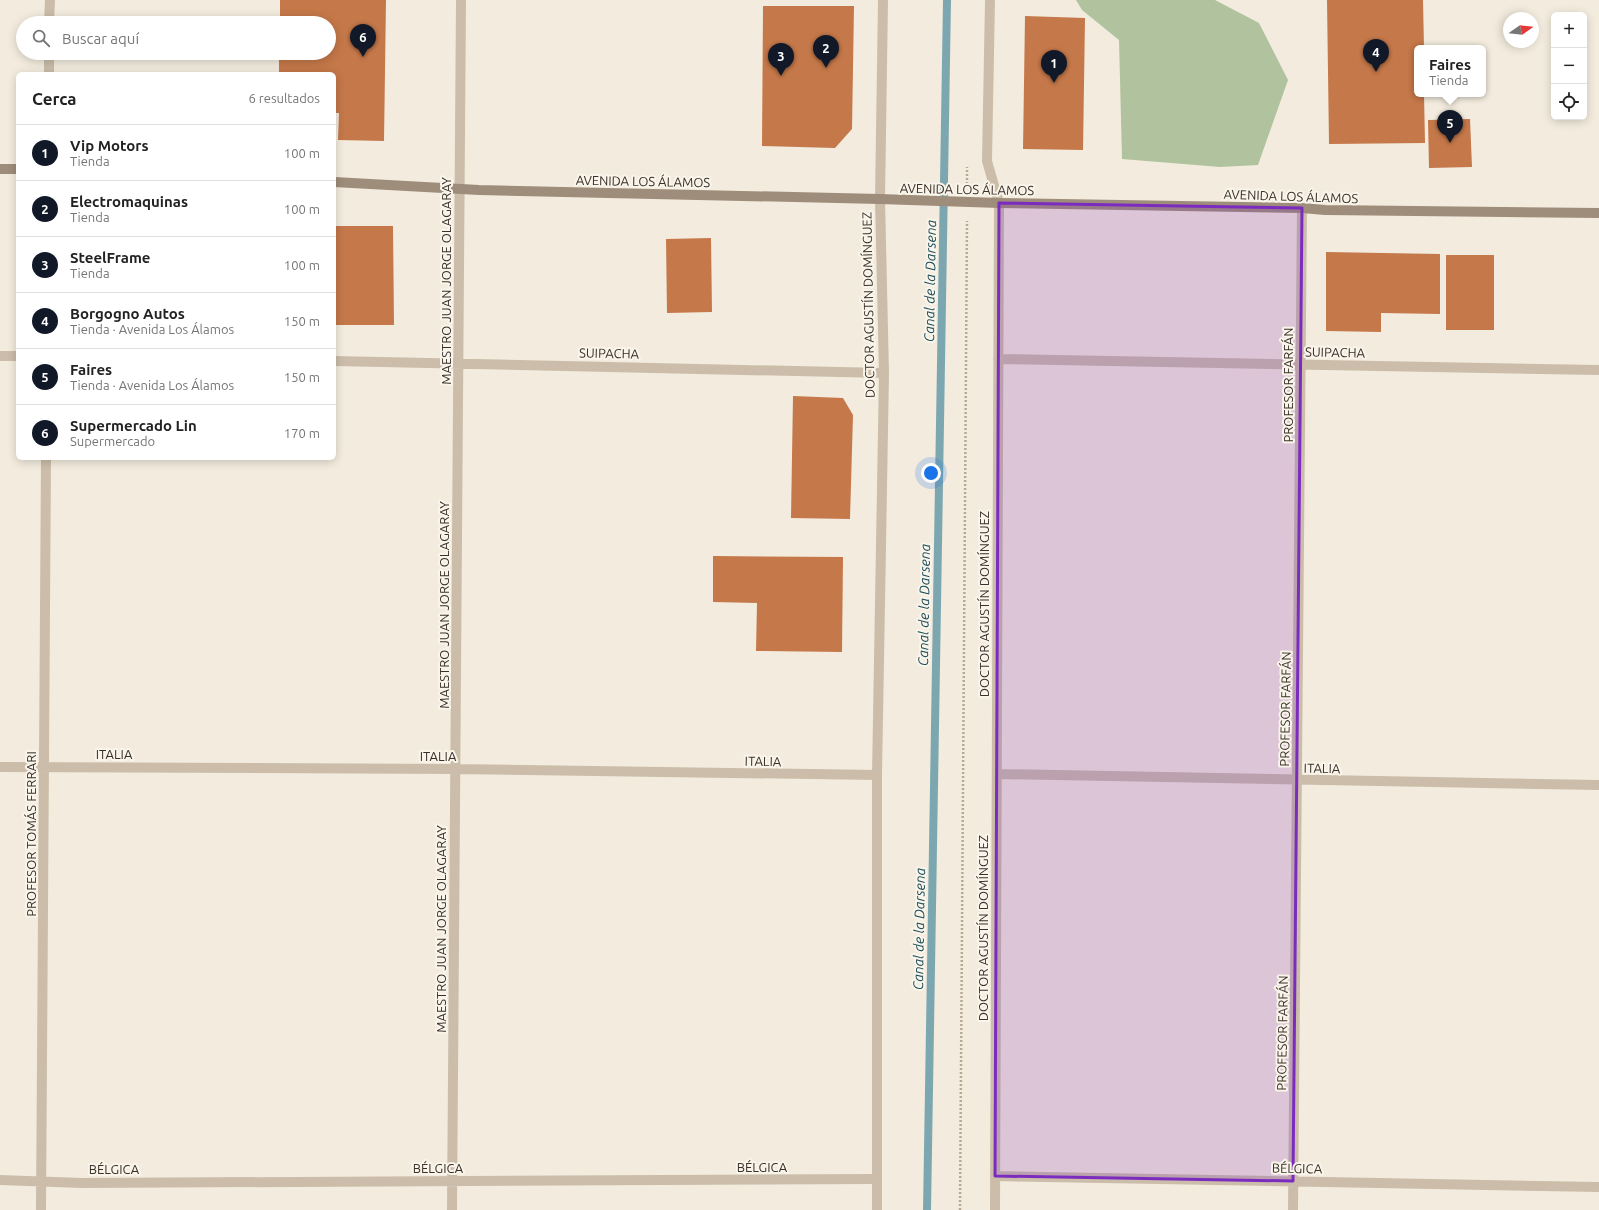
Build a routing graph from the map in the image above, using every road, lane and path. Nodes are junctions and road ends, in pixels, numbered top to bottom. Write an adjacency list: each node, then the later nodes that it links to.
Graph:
1 (50, 0): 5 (street)
2 (461, 0): 12 (street, MAESTRO JUAN JORGE OLAGARAY)
3 (883, 0): 14 (street, DOCTOR AGUSTÍN DOMÍNGUEZ)
4 (990, 0): 15 (street, DOCTOR AGUSTÍN DOMÍNGUEZ)
5 (49, 16)
6 (49, 60): 7 (street)
7 (49, 72)
8 (967, 159): 13 (path)
9 (0, 169): 10 (main road)
10 (16, 169)
11 (336, 182): 12 (main road, AVENIDA LOS ÁLAMOS)
12 (460, 187): 14 (main road, AVENIDA LOS ÁLAMOS); 23 (street, MAESTRO JUAN JORGE OLAGARAY)
13 (967, 191)
14 (880, 199): 15 (main road, AVENIDA LOS ÁLAMOS, bridge); 26 (street, DOCTOR AGUSTÍN DOMÍNGUEZ)
15 (999, 203): 16 (main road, AVENIDA LOS ÁLAMOS); 21 (street, DOCTOR AGUSTÍN DOMÍNGUEZ)
16 (1302, 208): 17 (main road, AVENIDA LOS ÁLAMOS); 24 (street, PROFESOR FARFÁN)
17 (1599, 213)
18 (967, 215): 45 (path)
19 (0, 356): 20 (street)
20 (16, 356)
21 (998, 359): 24 (street, SUIPACHA); 31 (street, DOCTOR AGUSTÍN DOMÍNGUEZ)
22 (336, 361): 23 (street, SUIPACHA)
23 (459, 363): 26 (street, SUIPACHA); 30 (street, MAESTRO JUAN JORGE OLAGARAY)
24 (1301, 365): 25 (street, SUIPACHA); 33 (street, PROFESOR FARFÁN)
25 (1599, 370)
26 (884, 373): 32 (street, DOCTOR AGUSTÍN DOMÍNGUEZ)
27 (46, 460): 29 (street, PROFESOR TOMÁS FERRARI)
28 (0, 767): 29 (street, ITALIA)
29 (44, 767): 30 (street, ITALIA); 38 (street, PROFESOR TOMÁS FERRARI)
30 (456, 769): 32 (street, ITALIA); 39 (street, MAESTRO JUAN JORGE OLAGARAY)
31 (997, 774): 33 (street, ITALIA); 35 (street, DOCTOR AGUSTÍN DOMÍNGUEZ)
32 (877, 775): 36 (street, DOCTOR AGUSTÍN DOMÍNGUEZ)
33 (1297, 780): 34 (street, ITALIA); 40 (street, PROFESOR FARFÁN)
34 (1599, 785)
35 (995, 1176): 40 (street, BÉLGICA); 46 (street, DOCTOR AGUSTÍN DOMÍNGUEZ)
36 (877, 1179): 39 (street, BÉLGICA); 44 (street, DOCTOR AGUSTÍN DOMÍNGUEZ)
37 (0, 1180): 38 (street, BÉLGICA)
38 (42, 1180): 39 (street, BÉLGICA); 42 (street, PROFESOR TOMÁS FERRARI)
39 (452, 1180): 43 (street, MAESTRO JUAN JORGE OLAGARAY)
40 (1293, 1181): 41 (street, BÉLGICA); 47 (street, PROFESOR FARFÁN)
41 (1599, 1187)
42 (41, 1210)
43 (452, 1210)
44 (877, 1210)
45 (960, 1210)
46 (995, 1210)
47 (1293, 1210)

